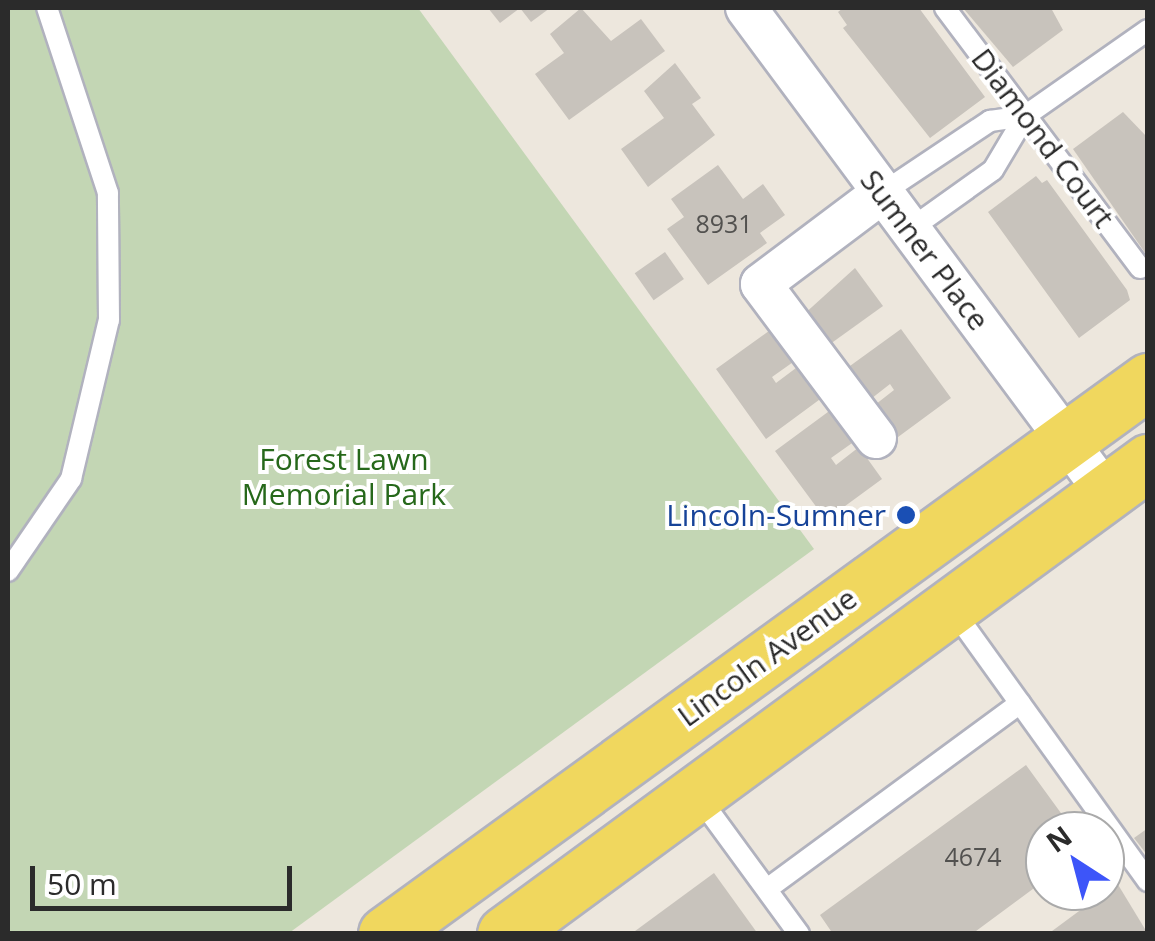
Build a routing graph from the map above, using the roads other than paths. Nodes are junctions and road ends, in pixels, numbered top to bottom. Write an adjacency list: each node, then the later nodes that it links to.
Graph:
1 (47, 8): 13 (lane)
2 (746, 8): 6 (street, Sumner Place)
3 (946, 8): 5 (lane, Diamond Court)
4 (1148, 30): 5 (lane)
5 (1026, 116): 6 (lane); 7 (lane); 8 (lane, Diamond Court)
6 (882, 194): 7 (street, Sumner Place); 10 (street)
7 (909, 230): 11 (street, Sumner Place)
8 (1140, 268)
9 (1148, 381): 11 (main road, Lincoln Avenue)
10 (876, 438)
11 (1067, 440): 12 (street, Sumner Place); 16 (main road, Lincoln Avenue)
12 (1126, 477): 14 (main road)
13 (8, 571)
14 (950, 606): 15 (lane); 17 (main road)
15 (1020, 703): 18 (lane); 19 (lane)
16 (656, 737): 17 (main road); 20 (main road, Lincoln Avenue)
17 (697, 794): 19 (lane); 21 (main road)
18 (1148, 880)
19 (767, 889): 22 (lane)
20 (386, 934)
21 (505, 934)
22 (799, 934)

